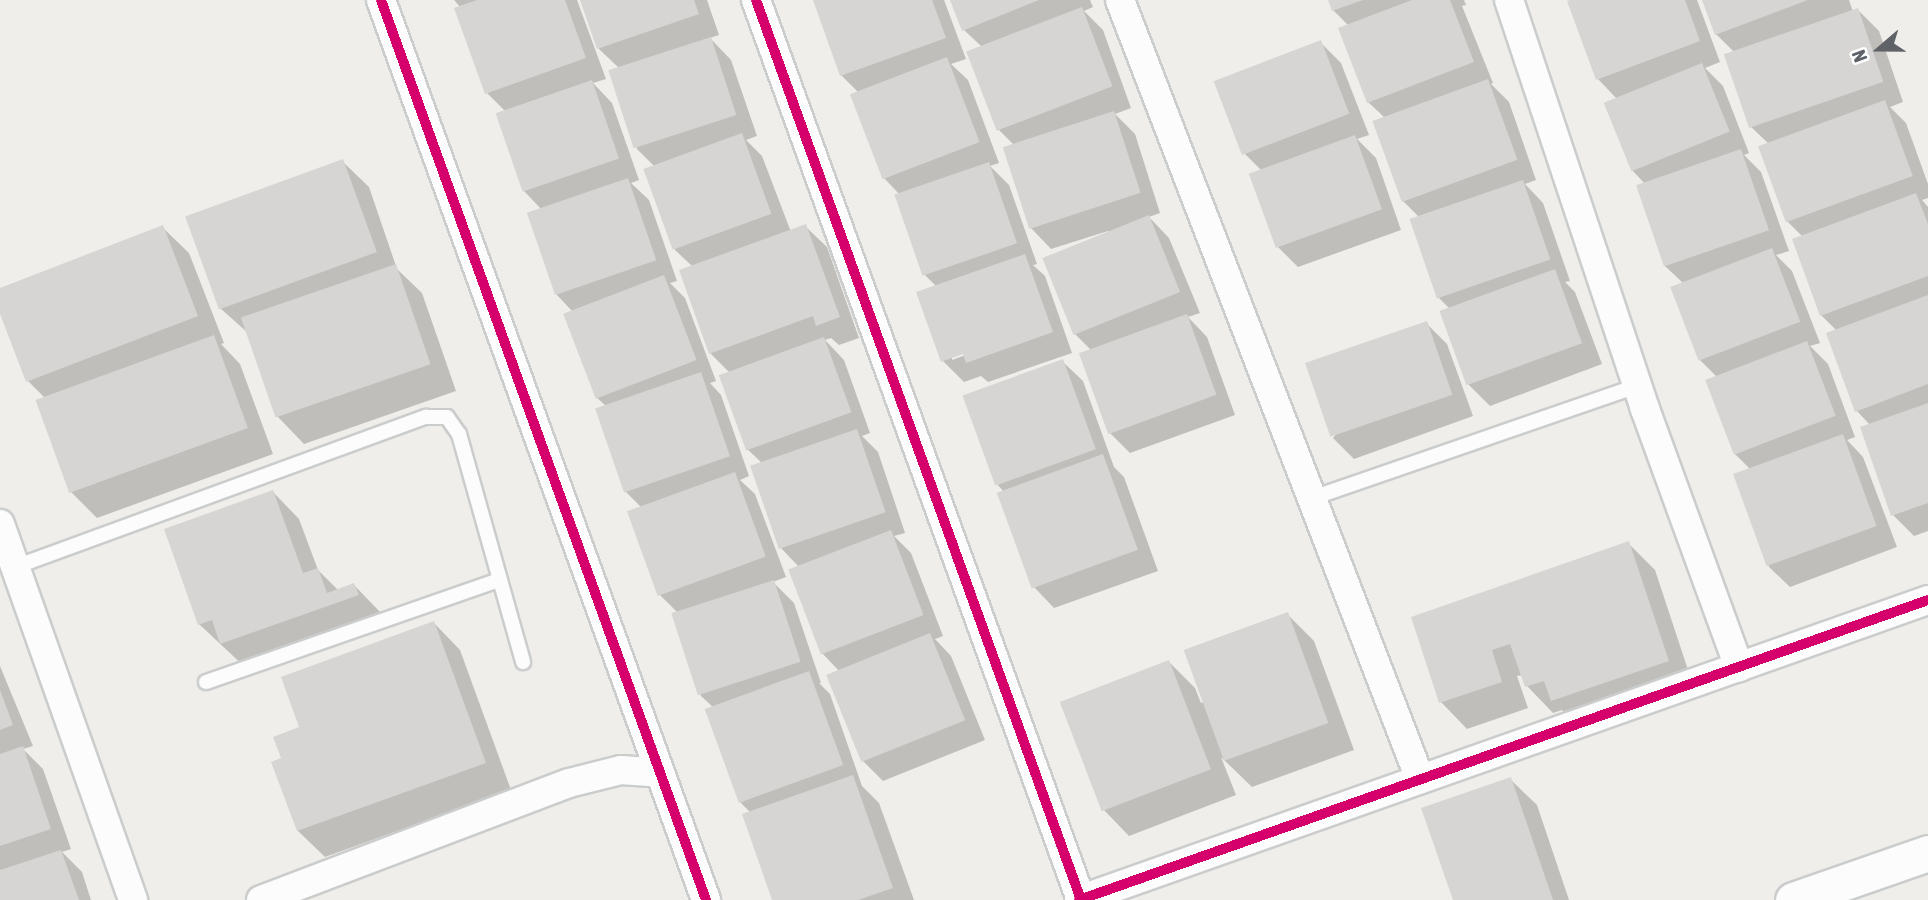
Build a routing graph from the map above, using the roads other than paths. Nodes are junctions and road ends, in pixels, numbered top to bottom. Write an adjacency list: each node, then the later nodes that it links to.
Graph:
1 (381, 0): 14 (street)
2 (756, 0): 20 (street)
3 (1120, 0): 6 (street)
4 (1509, 0): 5 (street)
5 (1637, 386): 6 (lane); 12 (street)
6 (1312, 498): 15 (street)
7 (0, 523): 8 (street)
8 (15, 567): 9 (lane); 17 (street)
9 (499, 580): 11 (lane); 13 (lane)
10 (1928, 600): 12 (street)
11 (523, 662)
12 (1739, 667): 15 (street)
13 (206, 682)
14 (660, 773): 18 (street); 19 (street)
15 (1420, 779): 20 (street)
16 (1928, 853): 21 (street)
17 (133, 900)
18 (261, 900)
19 (706, 900)
20 (1080, 900)
21 (1794, 900)

